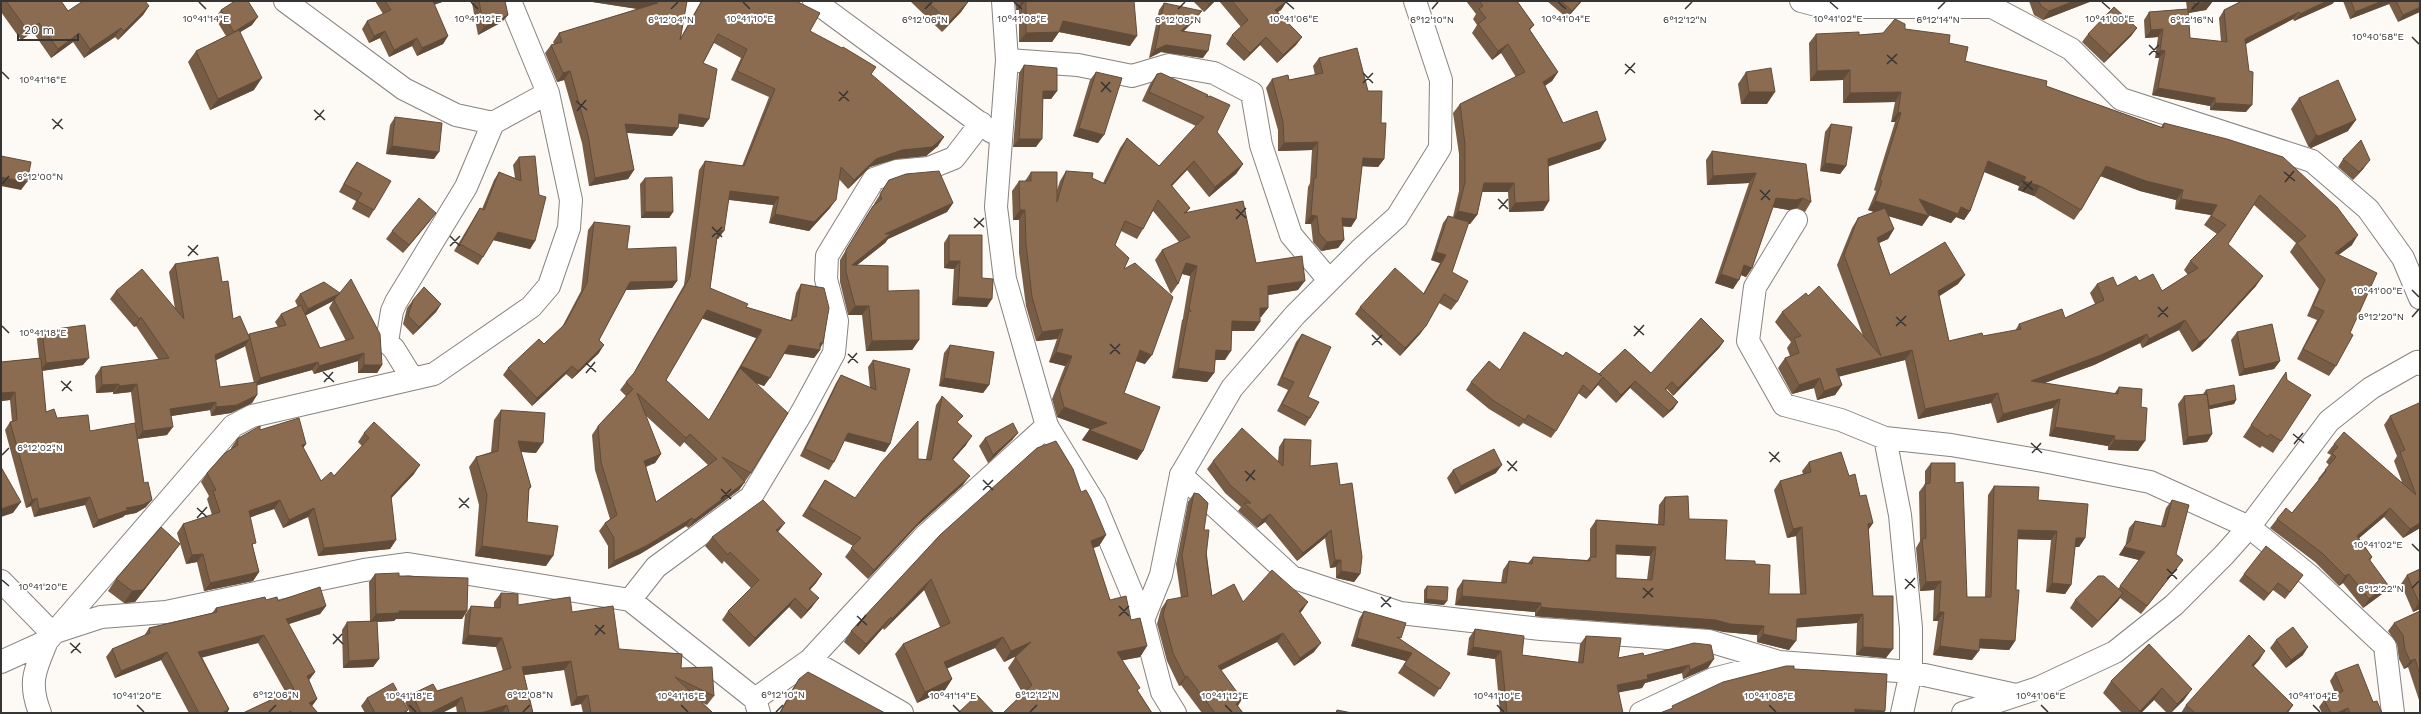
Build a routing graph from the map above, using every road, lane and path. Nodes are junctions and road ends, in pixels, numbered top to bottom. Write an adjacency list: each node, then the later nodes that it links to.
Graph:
1 (285, 1): 10 (main road)
2 (510, 1): 9 (main road)
3 (814, 1): 11 (main road)
4 (1003, 1): 8 (main road)
5 (1415, 1): 14 (main road)
6 (1801, 1): 7 (main road)
7 (1938, 4): 15 (main road)
8 (1007, 60): 12 (main road); 14 (main road)
9 (548, 93): 10 (main road); 17 (main road)
10 (493, 123): 17 (main road)
11 (981, 123): 12 (main road); 23 (main road)
12 (1001, 138): 18 (main road)
13 (1796, 220): 19 (main road)
14 (1329, 280): 20 (main road)
15 (2420, 298)
16 (2420, 364): 21 (main road)
17 (412, 378): 25 (main road)
18 (1047, 426): 24 (main road); 26 (main road)
19 (1885, 438): 21 (main road); 29 (main road)
20 (1181, 474): 24 (main road); 28 (main road)
21 (2249, 527): 30 (main road); 38 (main road)
22 (1, 582): 25 (main road)
23 (630, 600): 25 (main road); 31 (main road)
24 (1143, 620): 34 (main road)
25 (50, 637): 27 (main road); 32 (main road)
26 (810, 660): 31 (main road); 33 (main road)
27 (1, 662)
28 (1779, 662): 29 (main road); 35 (main road)
29 (1911, 672): 30 (main road); 36 (main road)
30 (2016, 695): 37 (main road)
31 (757, 706)
32 (40, 713)
33 (902, 713)
34 (1175, 713)
35 (1641, 713)
36 (1902, 713)
37 (1963, 713)
38 (2393, 713)

